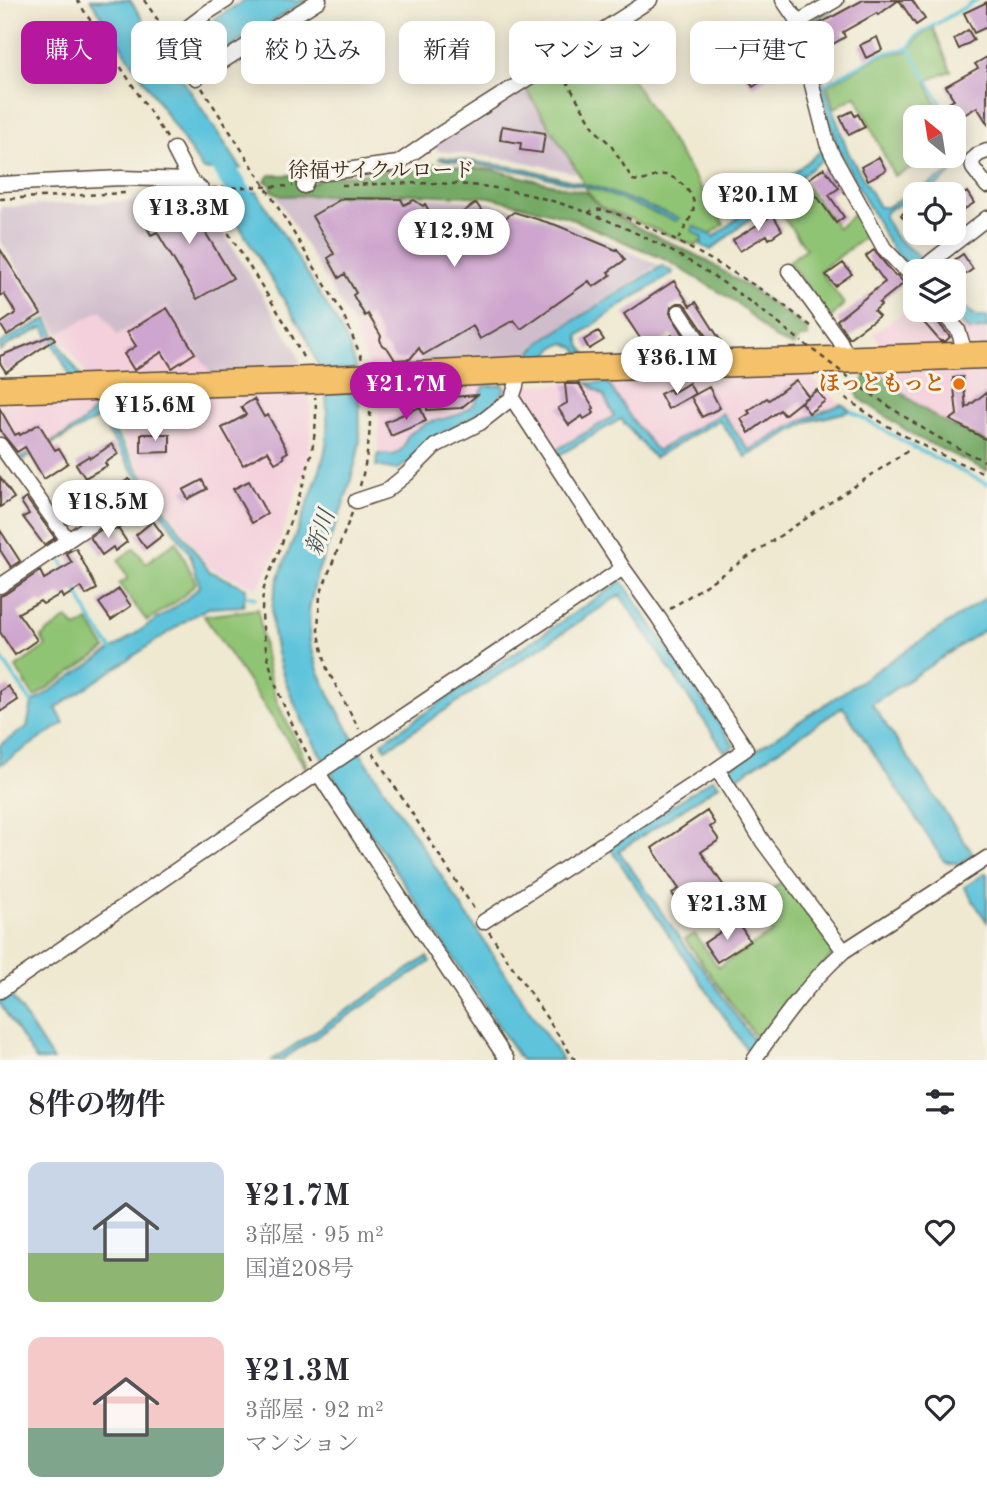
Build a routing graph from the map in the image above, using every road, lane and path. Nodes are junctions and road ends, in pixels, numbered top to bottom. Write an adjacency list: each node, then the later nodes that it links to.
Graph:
1 (77, 0): 18 (path)
2 (144, 0): 8 (path)
3 (227, 0): 9 (street)
4 (319, 0): 13 (street)
5 (650, 0): 10 (street)
6 (783, 0): 11 (street)
7 (836, 0): 12 (street)
8 (158, 21)
9 (196, 21)
10 (617, 21)
11 (797, 21)
12 (800, 21)
13 (227, 58)
14 (200, 84): 22 (path)
15 (518, 84): 23 (street)
16 (568, 84): 29 (path)
17 (812, 84): 31 (street)
18 (174, 149): 21 (street)
19 (987, 151): 24 (street)
20 (0, 184): 21 (street)
21 (199, 186): 22 (path, 徐福サイクルロード); 42 (path)
22 (263, 186): 23 (path, 徐福サイクルロード); 41 (path)
23 (304, 186): 27 (path, 徐福サイクルロード)
24 (987, 186)
25 (134, 192): 26 (path)
26 (0, 199)
27 (588, 213): 29 (path); 39 (path, 徐福サイクルロード, bridge)
28 (987, 219): 30 (street)
29 (677, 241): 35 (path)
30 (936, 259)
31 (903, 268)
32 (789, 271): 39 (street)
33 (679, 312): 37 (street)
34 (951, 322): 36 (street)
35 (820, 332)
36 (977, 355): 39 (highway)
37 (710, 364): 38 (highway); 39 (highway)
38 (518, 370): 41 (highway); 44 (street)
39 (849, 371): 47 (path)
40 (817, 374): 48 (path)
41 (367, 377): 42 (highway); 49 (path)
42 (312, 380): 43 (highway); 57 (path)
43 (0, 390)
44 (512, 398): 49 (street); 52 (street)
45 (0, 445): 51 (street)
46 (909, 450): 54 (path)
47 (987, 463)
48 (987, 474)
49 (356, 501): 55 (path)
50 (116, 522): 51 (street)
51 (68, 540): 53 (street)
52 (623, 568): 54 (street); 55 (street)
53 (0, 586)
54 (658, 617): 56 (street)
55 (365, 741): 57 (street); 59 (path)
56 (717, 769): 59 (street); 60 (street)
57 (318, 773): 61 (street); 62 (street)
58 (987, 858): 60 (street)
59 (483, 922): 63 (path)
60 (844, 951): 64 (street)
61 (0, 991)
62 (507, 1060)
63 (575, 1060)
64 (754, 1060)

